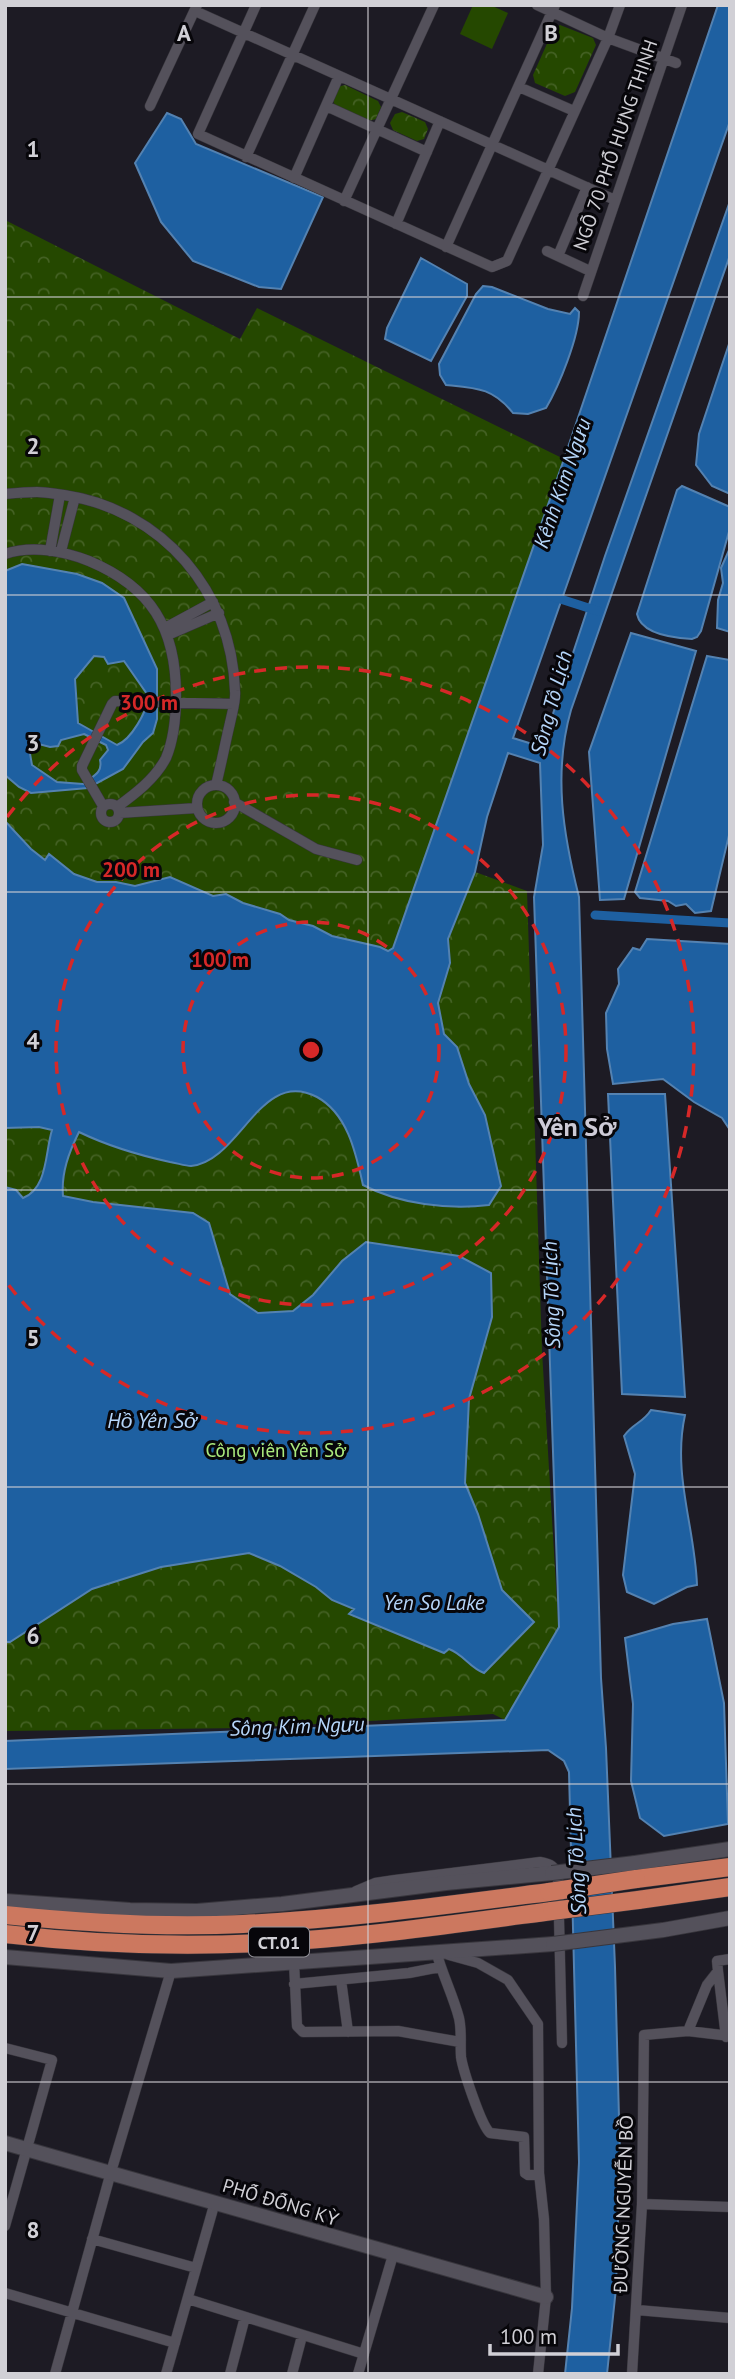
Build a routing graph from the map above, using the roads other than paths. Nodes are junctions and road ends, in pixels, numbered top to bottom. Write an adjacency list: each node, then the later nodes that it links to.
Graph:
1 (256, 5): 9 (street)
2 (315, 5): 11 (street)
3 (434, 5): 16 (street)
4 (537, 5): 8 (street)
5 (620, 5): 10 (street)
6 (682, 5): 12 (street, NGÕ 70 PHỐ HƯNG THỊNH)
7 (196, 8): 9 (street); 17 (street)
8 (554, 9): 10 (street); 15 (street)
9 (243, 33): 11 (street); 24 (street)
10 (608, 38): 12 (street); 19 (street)
11 (293, 55): 14 (street); 24 (street)
12 (663, 60): 13 (street); 28 (street, NGÕ 70 PHỐ HƯNG THỊNH)
13 (676, 63)
14 (339, 76): 16 (street); 18 (street)
15 (519, 87): 19 (street); 22 (street)
16 (391, 99): 20 (street); 21 (street)
17 (150, 106)
18 (326, 106): 21 (street); 26 (street)
19 (573, 111): 25 (street)
20 (440, 121): 22 (street); 23 (street)
21 (377, 129): 23 (street); 29 (street)
22 (492, 145): 25 (street); 31 (street)
23 (427, 152): 30 (street)
24 (246, 157): 26 (street)
25 (548, 169): 27 (street); 31 (street)
26 (294, 178): 29 (street)
27 (587, 187): 28 (street); 33 (street)
28 (615, 200): 34 (street, NGÕ 70 PHỐ HƯNG THỊNH)
29 (344, 201): 30 (street)
30 (396, 224): 31 (street)
31 (446, 247)
32 (547, 251): 33 (street)
33 (558, 256): 34 (street)
34 (590, 271): 35 (street, NGÕ 70 PHỐ HƯNG THỊNH)
35 (583, 296)
36 (5, 494): 37 (street)
37 (60, 495): 38 (street); 39 (street)
38 (75, 497): 39 (street); 41 (street)
39 (55, 551): 40 (street); 43 (street)
40 (5, 554)
41 (213, 602): 42 (street); 43 (street)
42 (219, 613): 43 (street); 45 (street)
43 (166, 631): 44 (street)
44 (176, 702): 45 (street); 48 (street); 50 (street)
45 (234, 704): 46 (street)
46 (216, 785): 47 (street); 49 (street)
47 (234, 802): 49 (street); 51 (street)
48 (103, 806): 50 (street); 50 (street)
49 (197, 808): 50 (street)
50 (118, 810)
51 (357, 860)
52 (730, 1849): 54 (street)
53 (730, 1867): 54 (highway, CT.01)
54 (636, 1871): 56 (street, bridge); 58 (highway, CT.01, bridge)
55 (730, 1887): 60 (highway, CT.01, bridge)
56 (349, 1895): 57 (street); 74 (street)
57 (5, 1901)
58 (5, 1915)
59 (730, 1918): 61 (street, bridge)
60 (5, 1934)
61 (436, 1951): 64 (street); 65 (street); 79 (street)
62 (5, 1957): 66 (street)
63 (730, 1959): 67 (street)
64 (294, 1962): 66 (street); 69 (street)
65 (440, 1967): 68 (street); 73 (street)
66 (171, 1971): 78 (street)
67 (718, 1971): 70 (street); 72 (street)
68 (341, 1980): 69 (street); 71 (street)
69 (294, 1984): 71 (street)
70 (688, 2031): 72 (street); 81 (street, ĐƯỜNG NGUYỄN BỒ)
71 (348, 2032): 73 (street)
72 (728, 2036)
73 (460, 2042): 79 (street)
74 (562, 2043)
75 (5, 2048): 77 (street)
76 (5, 2143): 77 (street, PHỐ ĐỐNG KỲ)
77 (26, 2149): 78 (street, PHỐ ĐỐNG KỲ); 83 (street)
78 (111, 2172): 80 (street, PHỐ ĐỐNG KỲ); 84 (street)
79 (540, 2175): 88 (street)
80 (215, 2202): 85 (street, PHỐ ĐỐNG KỲ); 86 (street)
81 (642, 2204): 82 (street); 90 (street, ĐƯỜNG NGUYỄN BỒ)
82 (730, 2207)
83 (6, 2220)
84 (92, 2239): 86 (street); 91 (street)
85 (393, 2255): 88 (street, PHỐ ĐỐNG KỲ); 96 (street)
86 (196, 2267): 89 (street)
87 (5, 2293): 91 (street)
88 (545, 2297): 102 (street)
89 (188, 2298): 92 (street); 95 (street)
90 (637, 2310): 93 (street); 103 (street, ĐƯỜNG NGUYỄN BỒ)
91 (72, 2312): 95 (street); 97 (street)
92 (245, 2317): 94 (street); 99 (street)
93 (730, 2318)
94 (302, 2336): 96 (street); 100 (street)
95 (175, 2343): 98 (street)
96 (364, 2354): 101 (street)
97 (55, 2374)
98 (166, 2374)
99 (230, 2374)
100 (292, 2374)
101 (358, 2374)
102 (538, 2374)
103 (632, 2374)

